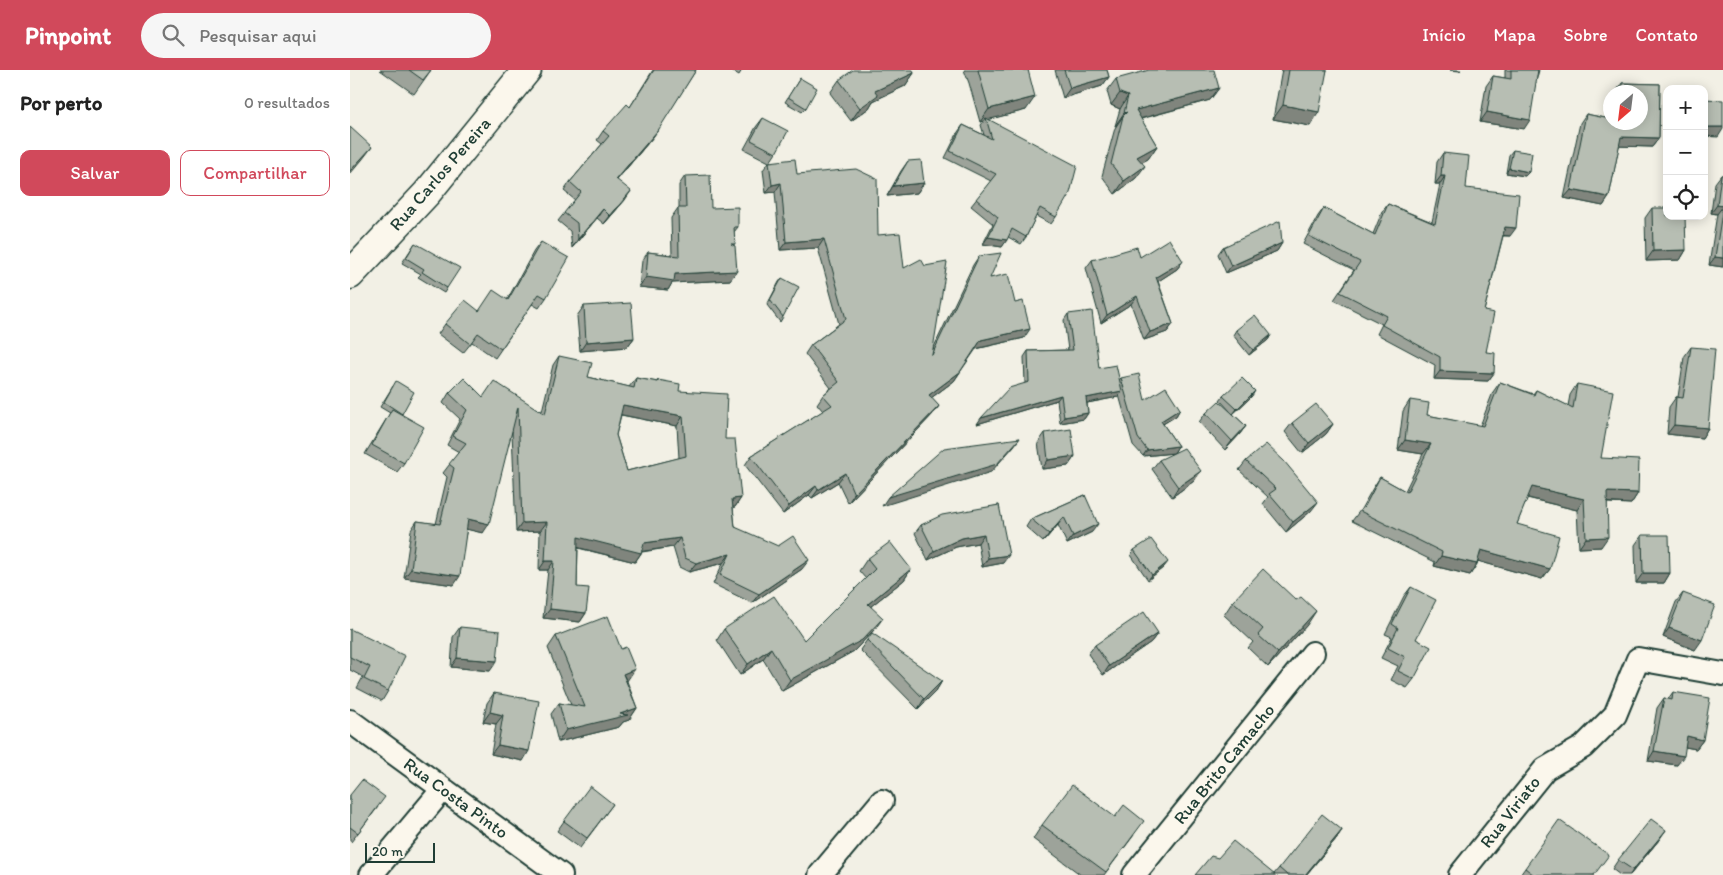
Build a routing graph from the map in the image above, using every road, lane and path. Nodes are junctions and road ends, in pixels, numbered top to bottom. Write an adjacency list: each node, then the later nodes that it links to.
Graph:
1 (527, 70): 2 (street, Rua Carlos Pereira)
2 (350, 275)
3 (1313, 653): 11 (street, Rua Brito Camacho)
4 (1723, 674): 12 (street, Rua Viriato)
5 (350, 721): 6 (street, Rua Costa Pinto)
6 (443, 789): 8 (street); 9 (street, Rua Costa Pinto)
7 (882, 801): 10 (street)
8 (371, 875)
9 (561, 875)
10 (820, 875)
11 (1134, 875)
12 (1460, 875)

